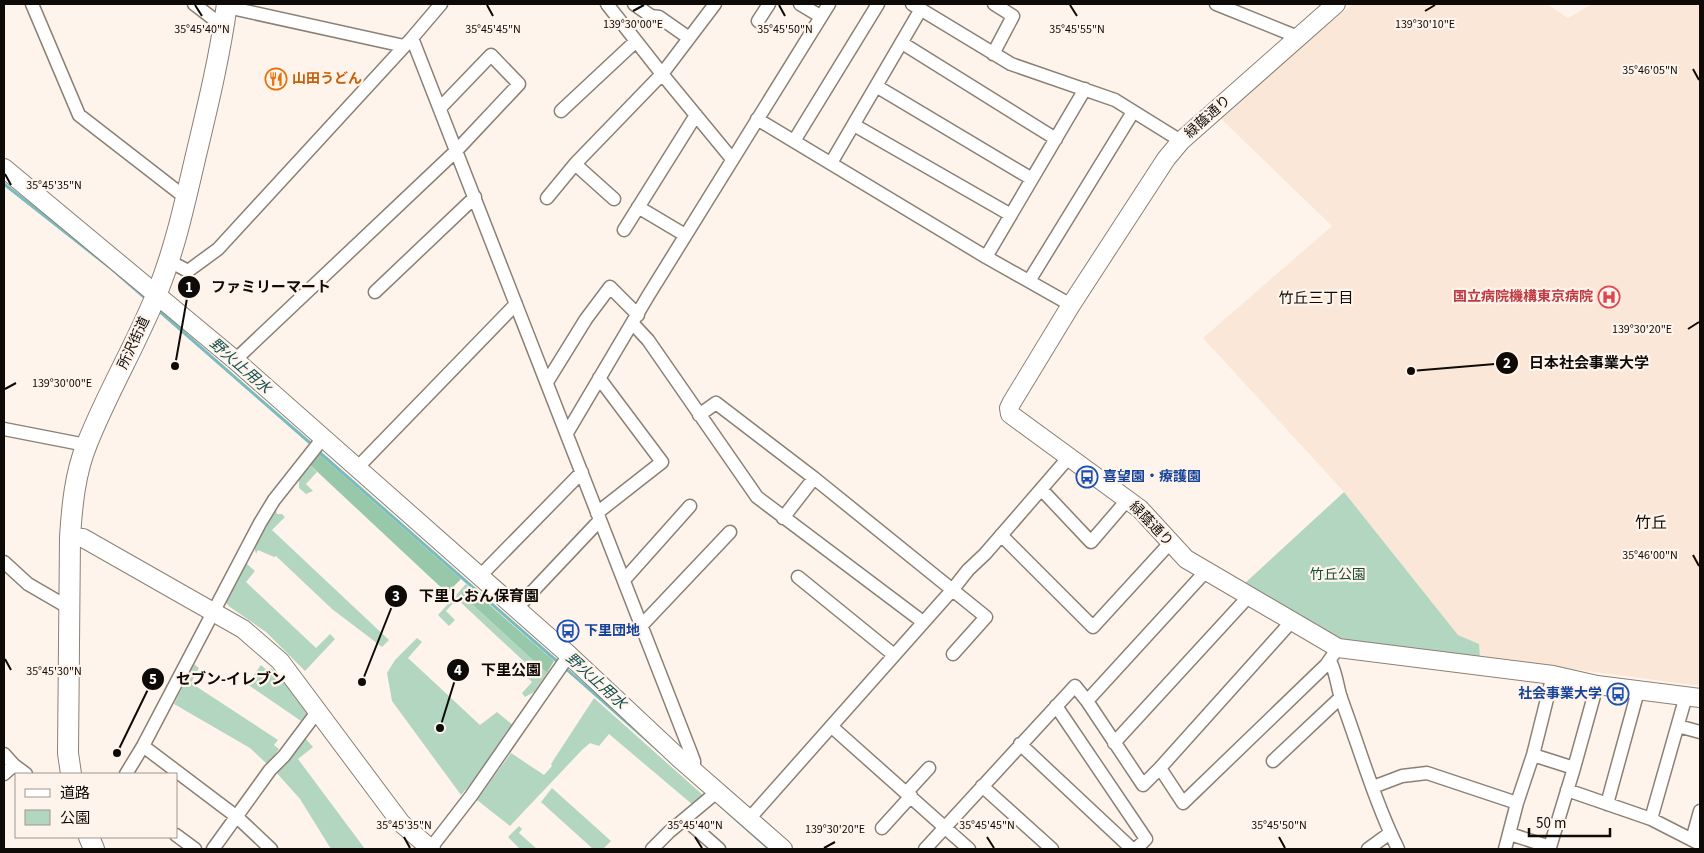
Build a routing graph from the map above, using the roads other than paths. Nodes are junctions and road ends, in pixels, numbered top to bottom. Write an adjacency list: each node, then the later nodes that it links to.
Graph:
1 (32, 4): 46 (street)
2 (194, 4): 20 (street)
3 (441, 4): 24 (street)
4 (607, 4): 18 (street)
5 (628, 4): 18 (street)
6 (634, 4): 22 (street)
7 (712, 4): 22 (street)
8 (769, 4): 19 (street)
9 (800, 4): 17 (street)
10 (829, 4): 17 (street)
11 (878, 4): 37 (street)
12 (994, 4): 26 (street)
13 (1216, 4): 21 (street)
14 (1336, 4): 21 (street, 緑蔭通り)
15 (227, 5): 20 (main road, 所沢街道); 24 (street)
16 (917, 7): 25 (street); 26 (street)
17 (820, 16): 34 (street)
18 (618, 17): 23 (street)
19 (758, 21)
20 (224, 27): 46 (main road, 所沢街道)
21 (1298, 37): 38 (street, 緑蔭通り)
22 (689, 38): 27 (street)
23 (636, 41): 27 (street); 31 (street)
24 (408, 42): 30 (street); 54 (street)
25 (902, 43): 28 (street); 36 (street)
26 (993, 54): 29 (street)
27 (662, 74): 33 (street); 42 (street)
28 (876, 86): 35 (street); 44 (street)
29 (1085, 89): 32 (street); 36 (street)
30 (440, 108): 39 (street); 39 (street)
31 (561, 111)
32 (1133, 112): 38 (street); 55 (street)
33 (696, 115): 40 (street); 49 (street)
34 (757, 119): 37 (street); 40 (street)
35 (854, 125): 41 (street); 50 (street)
36 (1056, 139): 44 (street)
37 (794, 141): 41 (street)
38 (1181, 141): 59 (street, 緑蔭通り)
39 (457, 150): 45 (street); 61 (street)
40 (732, 158): 52 (street)
41 (831, 163): 53 (street)
42 (575, 164): 47 (street); 48 (street)
43 (4, 168): 57 (street)
44 (1032, 179): 50 (street)
45 (475, 196): 56 (street); 58 (street)
46 (186, 198): 54 (main road, 所沢街道)
47 (547, 198)
48 (614, 199)
49 (638, 208): 51 (street); 52 (street)
50 (1011, 215): 53 (street)
51 (624, 230)
52 (686, 235): 60 (street)
53 (986, 257): 55 (street)
54 (168, 261): 57 (main road, 所沢街道)
55 (1029, 281): 59 (street)
56 (375, 292)
57 (156, 294): 61 (street); 68 (main road, 所沢街道)
58 (516, 304): 63 (street); 70 (street)
59 (1071, 305): 69 (street, 緑蔭通り)
60 (635, 319): 62 (street); 63 (street); 64 (street)
61 (236, 360): 67 (street)
62 (599, 378): 66 (street); 76 (street)
63 (547, 382): 66 (street)
64 (699, 414): 72 (street); 77 (street)
65 (4, 429): 68 (street)
66 (567, 433): 71 (street)
67 (323, 438): 70 (street); 91 (street)
68 (86, 445): 80 (main road, 所沢街道)
69 (1069, 457): 73 (street); 74 (street, 緑蔭通り)
70 (358, 468): 84 (street)
71 (582, 472): 76 (street); 84 (street)
72 (814, 478): 77 (street); 87 (street)
73 (1041, 489): 74 (street); 79 (street)
74 (1128, 499): 81 (street, 緑蔭通り)
75 (690, 506): 86 (street)
76 (599, 516): 86 (street); 90 (street)
77 (783, 518): 93 (street)
78 (730, 532): 94 (street)
79 (1001, 535): 81 (street); 87 (street)
80 (70, 537): 89 (main road, 所沢街道); 91 (street)
81 (1170, 544): 83 (street, 緑蔭通り)
82 (4, 562): 89 (street)
83 (1206, 571): 88 (street, 緑蔭通り); 104 (street)
84 (480, 576): 90 (street)
85 (798, 577): 97 (street)
86 (624, 580): 94 (street)
87 (953, 589): 93 (street); 95 (street)
88 (1249, 596): 92 (street, 緑蔭通り); 110 (street)
89 (71, 609): 122 (main road, 所沢街道)
90 (516, 609): 98 (street)
91 (213, 611): 106 (street); 112 (street)
92 (1292, 621): 96 (street, 緑蔭通り); 118 (street)
93 (923, 622): 97 (street)
94 (641, 626): 120 (street)
95 (953, 654)
96 (1334, 654): 99 (street, 緑蔭通り); 102 (street); 118 (street)
97 (894, 656): 107 (street)
98 (564, 662): 120 (street); 146 (street)
99 (1554, 675): 100 (street, 緑蔭通り); 114 (street)
100 (1597, 685): 101 (street, 緑蔭通り); 119 (street)
101 (1638, 691): 103 (street, 緑蔭通り); 131 (street)
102 (1341, 697): 115 (street); 126 (street)
103 (1693, 697): 108 (street)
104 (1087, 701): 105 (street); 110 (street)
105 (1056, 706): 111 (street); 154 (street)
106 (318, 712): 133 (street); 146 (street)
107 (832, 726): 128 (street); 134 (street)
108 (1678, 726): 109 (street); 135 (street)
109 (1700, 732)
110 (1114, 743): 118 (street)
111 (1020, 744): 125 (street); 153 (street)
112 (143, 746): 123 (street); 133 (street)
113 (4, 754): 116 (street)
114 (1532, 755): 119 (street); 130 (street)
115 (1273, 761)
116 (14, 765): 121 (street); 124 (street)
117 (928, 768): 128 (street)
118 (1160, 768)
119 (1574, 768): 127 (street)
120 (694, 771): 129 (street)
121 (25, 773)
122 (71, 773)
123 (127, 773)
124 (4, 774)
125 (982, 786): 137 (street); 152 (street)
126 (1373, 787): 130 (street); 139 (street)
127 (1567, 790): 131 (street); 140 (street)
128 (909, 794): 137 (street); 138 (street)
129 (714, 795): 134 (street); 136 (street)
130 (1517, 802): 140 (street)
131 (1607, 804): 135 (street)
132 (1700, 811): 142 (street)
133 (237, 817): 144 (street); 145 (street)
134 (749, 819): 149 (street)
135 (1650, 819): 142 (street)
136 (686, 820): 147 (street); 148 (street)
137 (945, 827): 150 (street); 151 (street)
138 (882, 828)
139 (1390, 832): 155 (street); 156 (street)
140 (1510, 834): 157 (street)
141 (178, 836): 143 (street)
142 (1696, 842)
143 (195, 849)
144 (213, 849)
145 (271, 849)
146 (430, 849)
147 (652, 849)
148 (719, 849)
149 (783, 849)
150 (925, 849)
151 (970, 849)
152 (1052, 849)
153 (1132, 849)
154 (1136, 849)
155 (1368, 849)
156 (1398, 849)
157 (1505, 849)

